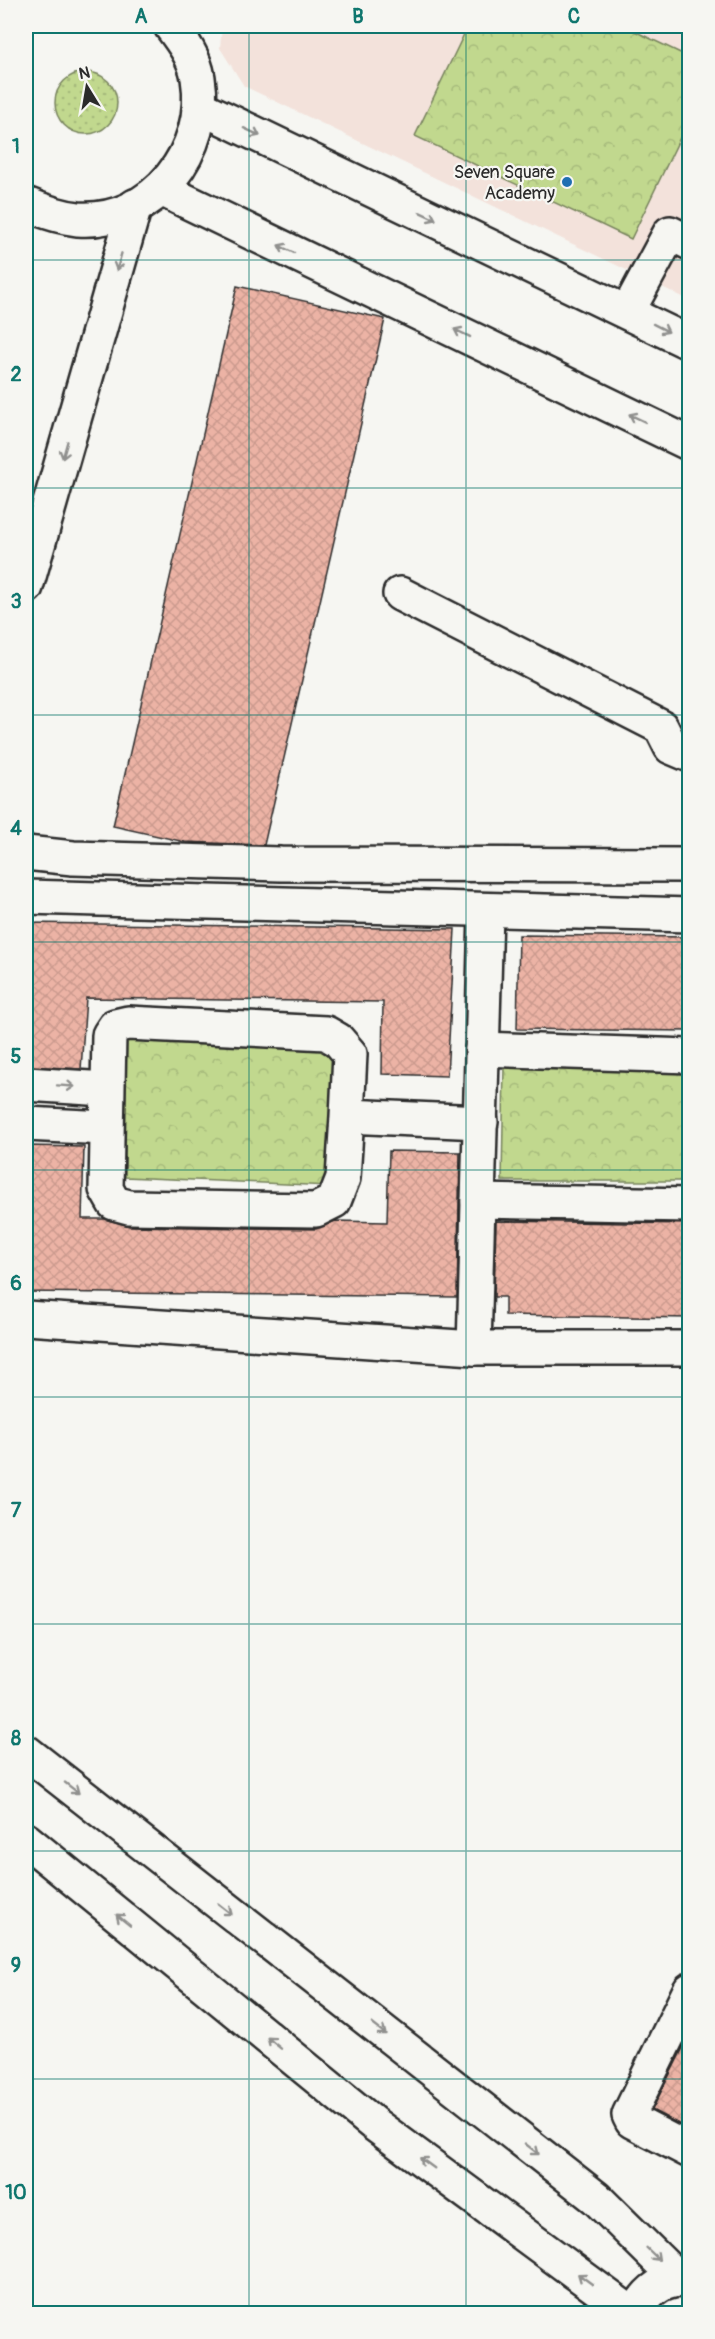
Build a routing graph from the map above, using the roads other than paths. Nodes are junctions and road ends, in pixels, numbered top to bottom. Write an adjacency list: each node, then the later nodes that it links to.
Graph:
1 (171, 26): 2 (street)
2 (200, 107): 3 (street); 6 (street, one-way to 6)
3 (148, 197): 4 (street); 8 (street, one-way to 3); 9 (street, one-way to 9)
4 (26, 204)
5 (690, 243): 6 (street)
6 (628, 312): 7 (street, one-way to 7)
7 (690, 343)
8 (690, 444)
9 (26, 587)
10 (400, 594): 11 (street)
11 (690, 756)
12 (26, 853): 13 (street)
13 (690, 865)
14 (26, 897): 15 (street)
15 (486, 912): 16 (street); 17 (street)
16 (690, 915)
17 (483, 1049): 18 (street); 22 (street)
18 (690, 1056)
19 (26, 1084): 20 (street, one-way to 20)
20 (106, 1089): 21 (street); 24 (street)
21 (347, 1116): 22 (street); 24 (street)
22 (481, 1122): 25 (street)
23 (26, 1124): 24 (street)
24 (106, 1128)
25 (478, 1201): 26 (street); 28 (street)
26 (690, 1205)
27 (26, 1318): 28 (street)
28 (474, 1348): 29 (street)
29 (690, 1348)
30 (26, 1752): 34 (street, one-way to 34)
31 (26, 1840): 35 (street, one-way to 31)
32 (690, 1990): 33 (street)
33 (690, 2151)
34 (685, 2281): 36 (street)
35 (632, 2313)
36 (636, 2313)

